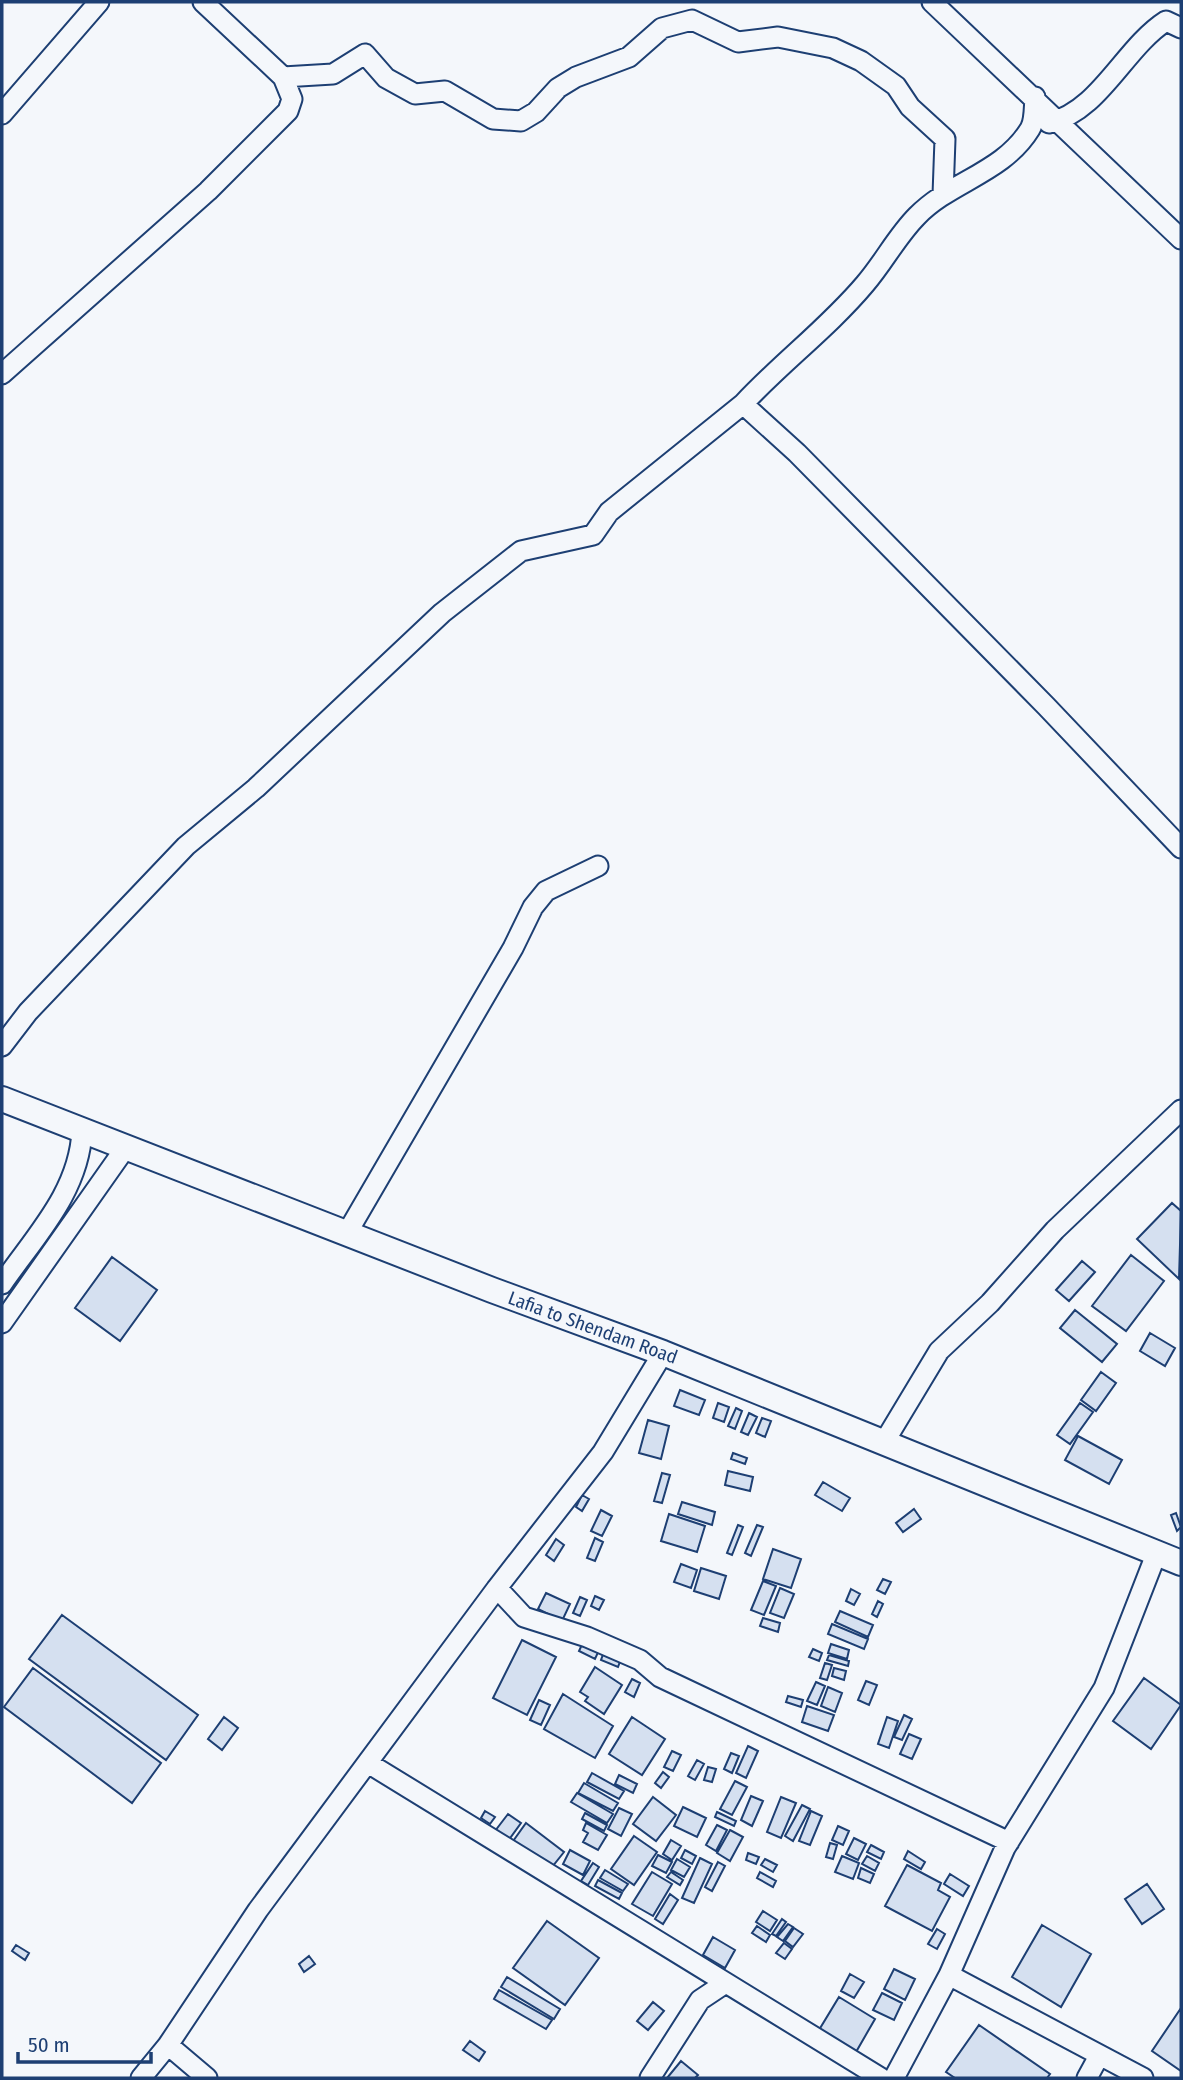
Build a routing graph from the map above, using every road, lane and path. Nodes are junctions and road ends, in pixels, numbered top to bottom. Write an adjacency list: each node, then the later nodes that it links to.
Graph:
1 (99, 2): 7 (street)
2 (203, 2): 5 (street)
3 (932, 2): 6 (street)
4 (1181, 27): 8 (street)
5 (283, 77): 10 (street); 12 (street)
6 (1035, 97): 8 (street); 9 (street)
7 (2, 114)
8 (1059, 121): 9 (street); 11 (street)
9 (1032, 127): 10 (street)
10 (943, 195): 13 (street)
11 (1181, 239)
12 (2, 374)
13 (743, 404): 14 (street); 16 (street)
14 (1181, 848)
15 (598, 866): 21 (street)
16 (2, 1046)
17 (2, 1098): 19 (main road, Lafia to Shendam Road)
18 (1181, 1110): 25 (street)
19 (82, 1131): 20 (main road, Lafia to Shendam Road); 22 (street)
20 (126, 1147): 21 (main road, Lafia to Shendam Road); 23 (street)
21 (347, 1233): 24 (main road, Lafia to Shendam Road)
22 (2, 1284)
23 (2, 1323)
24 (663, 1353): 25 (main road, Lafia to Shendam Road); 28 (street)
25 (883, 1444): 26 (main road, Lafia to Shendam Road)
26 (1157, 1552): 27 (main road, Lafia to Shendam Road); 30 (street)
27 (1181, 1563)
28 (497, 1588): 29 (street); 30 (street)
29 (368, 1763): 31 (street); 35 (street)
30 (1009, 1842): 32 (street)
31 (697, 1967): 33 (street); 34 (street)
32 (949, 1975): 36 (street); 41 (street)
33 (724, 1984): 34 (street); 40 (street)
34 (700, 2000): 39 (street)
35 (168, 2045): 37 (street); 38 (street)
36 (1099, 2056): 42 (street); 43 (street)
37 (141, 2078)
38 (206, 2078)
39 (650, 2078)
40 (881, 2078)
41 (894, 2078)
42 (1087, 2078)
43 (1143, 2078)

